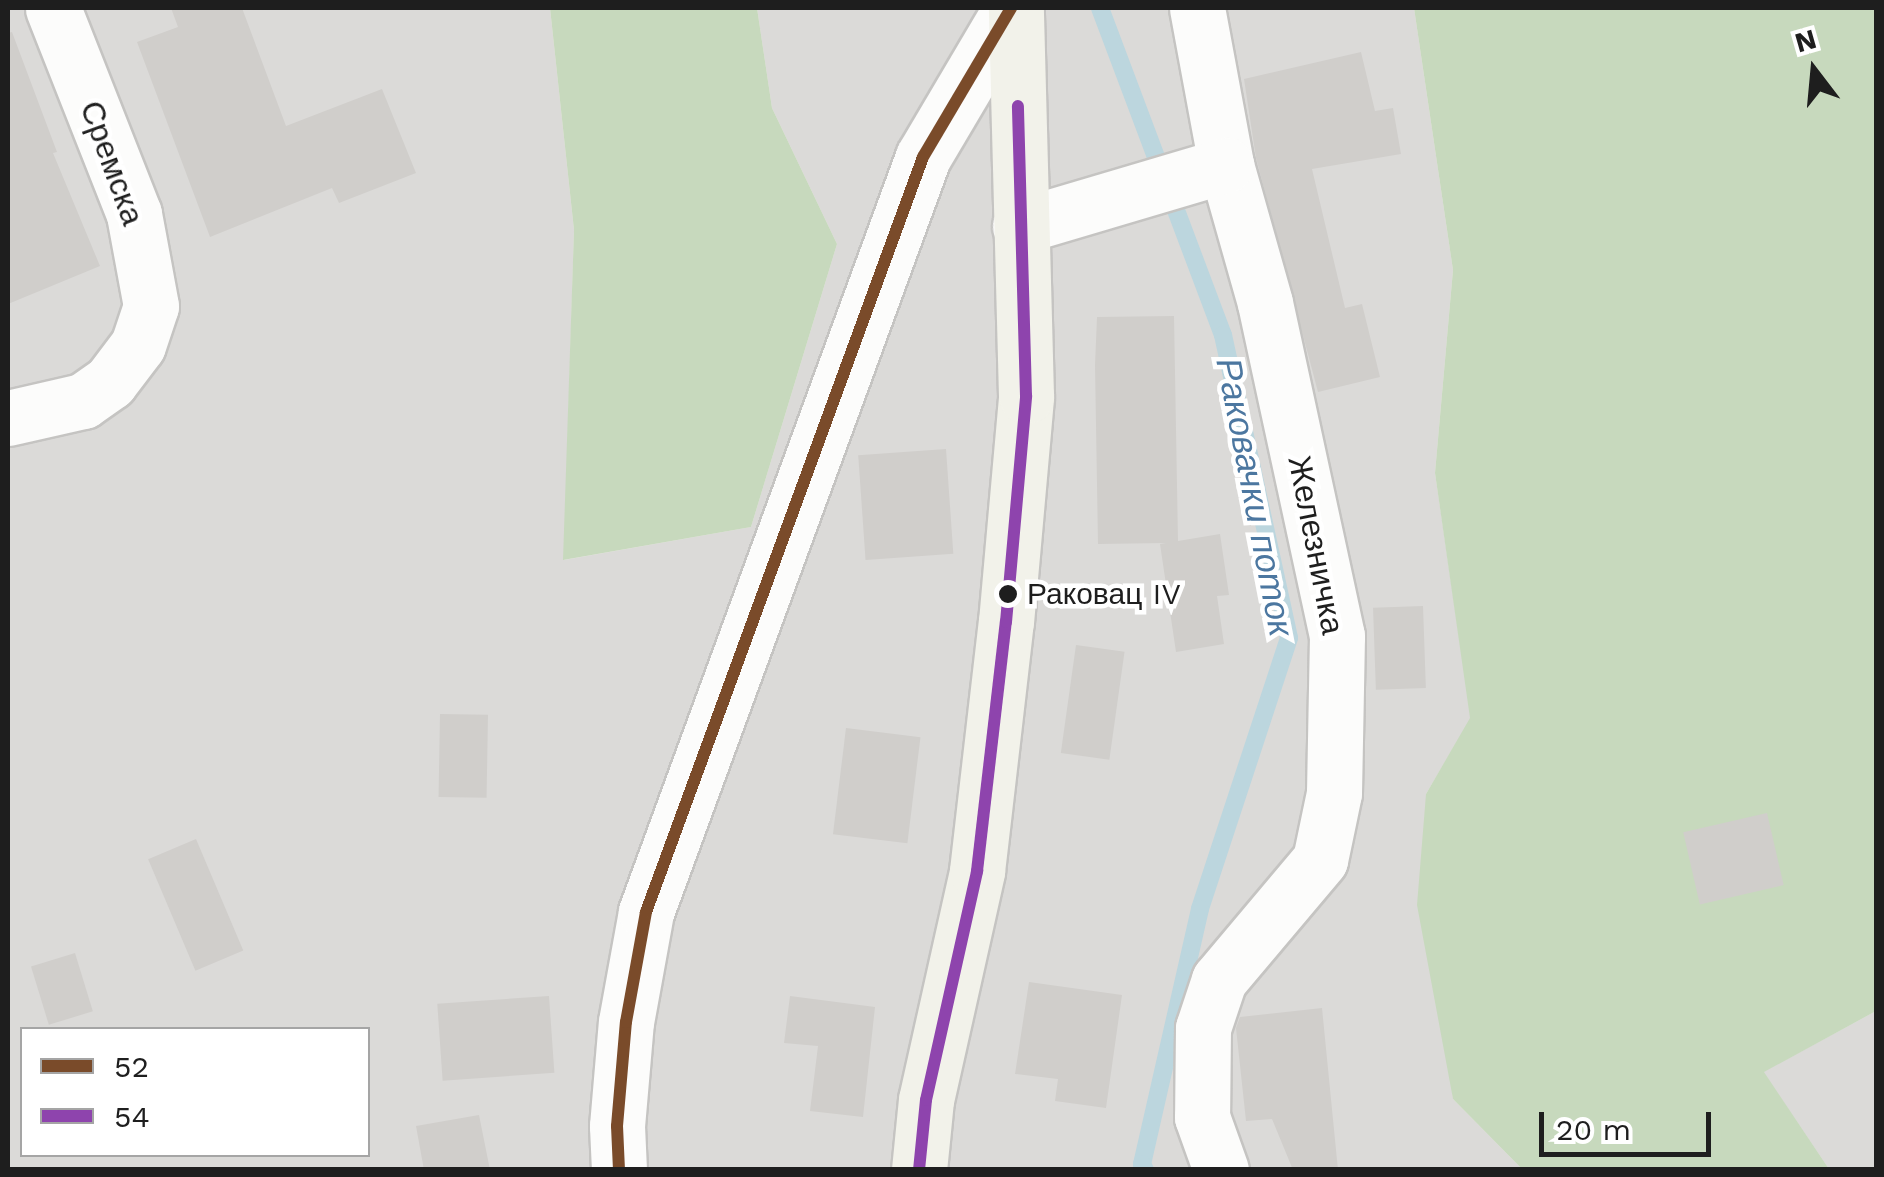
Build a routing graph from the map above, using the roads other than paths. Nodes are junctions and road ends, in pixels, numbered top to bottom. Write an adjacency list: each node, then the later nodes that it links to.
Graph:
1 (53, 8): 6 (street, Сремска)
2 (1014, 8): 5 (street); 7 (street)
3 (1197, 8): 4 (street, Железничка)
4 (1226, 165): 5 (street); 9 (street, Железничка)
5 (1020, 226): 8 (street)
6 (8, 418)
7 (619, 1170)
8 (920, 1170)
9 (1221, 1170)

